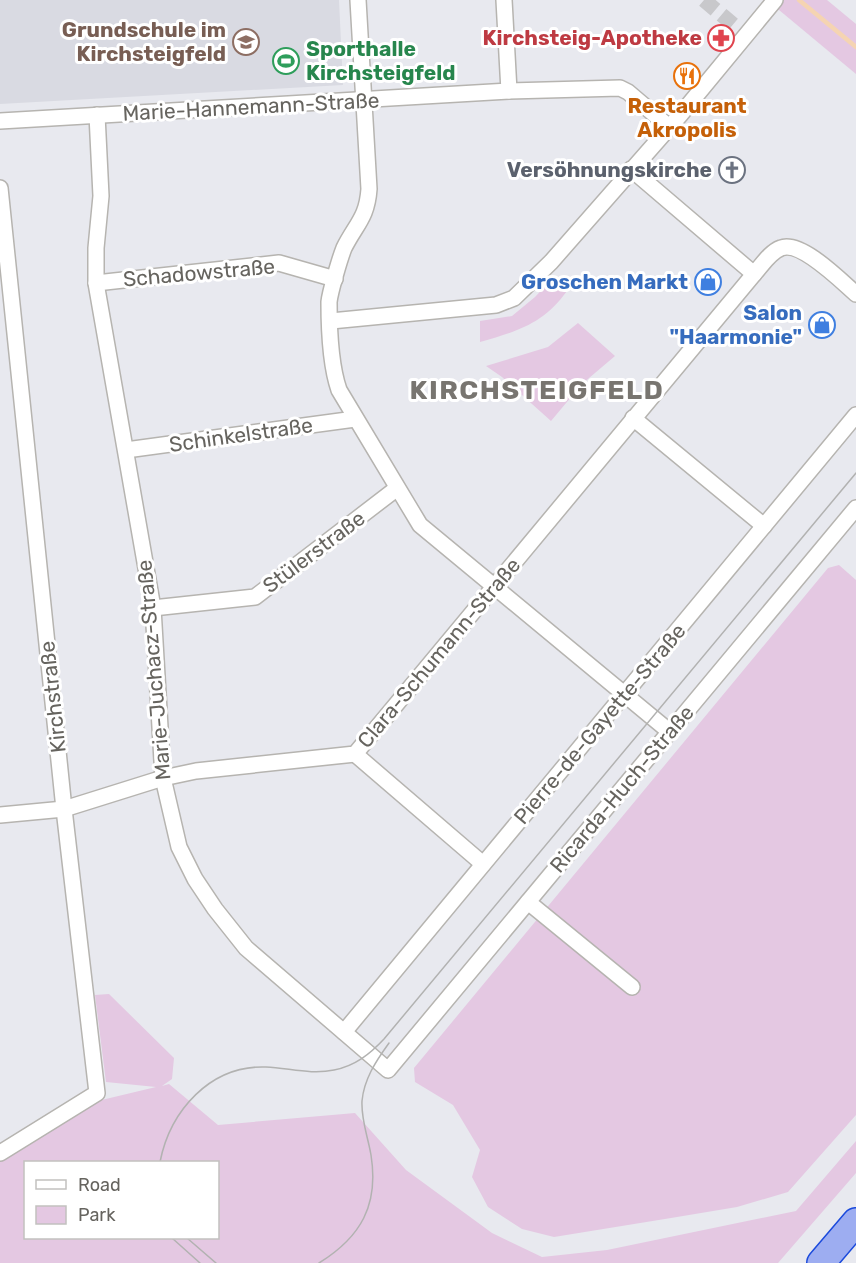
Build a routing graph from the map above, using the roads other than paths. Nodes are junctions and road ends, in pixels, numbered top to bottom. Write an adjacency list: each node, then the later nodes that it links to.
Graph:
1 (358, 0): 5 (street)
2 (504, 0): 4 (street)
3 (774, 2): 8 (street)
4 (508, 92): 5 (street, Marie-Hannemann-Straße); 8 (street, Marie-Hannemann-Straße)
5 (364, 101): 6 (street, Marie-Hannemann-Straße); 12 (street)
6 (97, 115): 7 (street, Marie-Hannemann-Straße); 13 (street, Marie-Juchacz-Straße)
7 (0, 121)
8 (668, 126): 9 (street)
9 (631, 169): 11 (street); 15 (street)
10 (0, 188): 29 (street, Kirchstraße)
11 (754, 274): 14 (street, Clara-Schumann-Straße); 17 (street, Clara-Schumann-Straße)
12 (335, 279): 13 (street, Schadowstraße); 15 (street)
13 (96, 283): 19 (street, Marie-Juchacz-Straße)
14 (856, 294)
15 (331, 321): 18 (street)
16 (856, 415): 22 (street, Pierre-de-Gayette-Straße)
17 (633, 418): 22 (street); 23 (street, Clara-Schumann-Straße)
18 (355, 419): 19 (street, Schinkelstraße); 20 (street)
19 (126, 450): 24 (street, Marie-Juchacz-Straße)
20 (396, 489): 23 (street); 24 (street, Stülerstraße)
21 (856, 508): 26 (street, Ricarda-Huch-Straße)
22 (764, 526): 25 (street, Pierre-de-Gayette-Straße)
23 (495, 587): 25 (street); 27 (street, Clara-Schumann-Straße)
24 (153, 608): 28 (street, Marie-Juchacz-Straße)
25 (625, 695): 26 (street); 31 (street, Pierre-de-Gayette-Straße)
26 (670, 732): 32 (street, Ricarda-Huch-Straße)
27 (355, 754): 28 (street, Clara-Schumann-Straße); 31 (street)
28 (163, 778): 29 (street, Clara-Schumann-Straße); 34 (street, Marie-Juchacz-Straße)
29 (64, 809): 30 (street, Clara-Schumann-Straße); 36 (street, Kirchstraße)
30 (0, 815)
31 (483, 864): 34 (street, Pierre-de-Gayette-Straße)
32 (528, 902): 33 (street); 35 (street, Ricarda-Huch-Straße)
33 (632, 987)
34 (344, 1032): 35 (street, Marie-Juchacz-Straße)
35 (388, 1070)
36 (0, 1153)
37 (856, 1222): 38 (highway)
38 (821, 1263)

